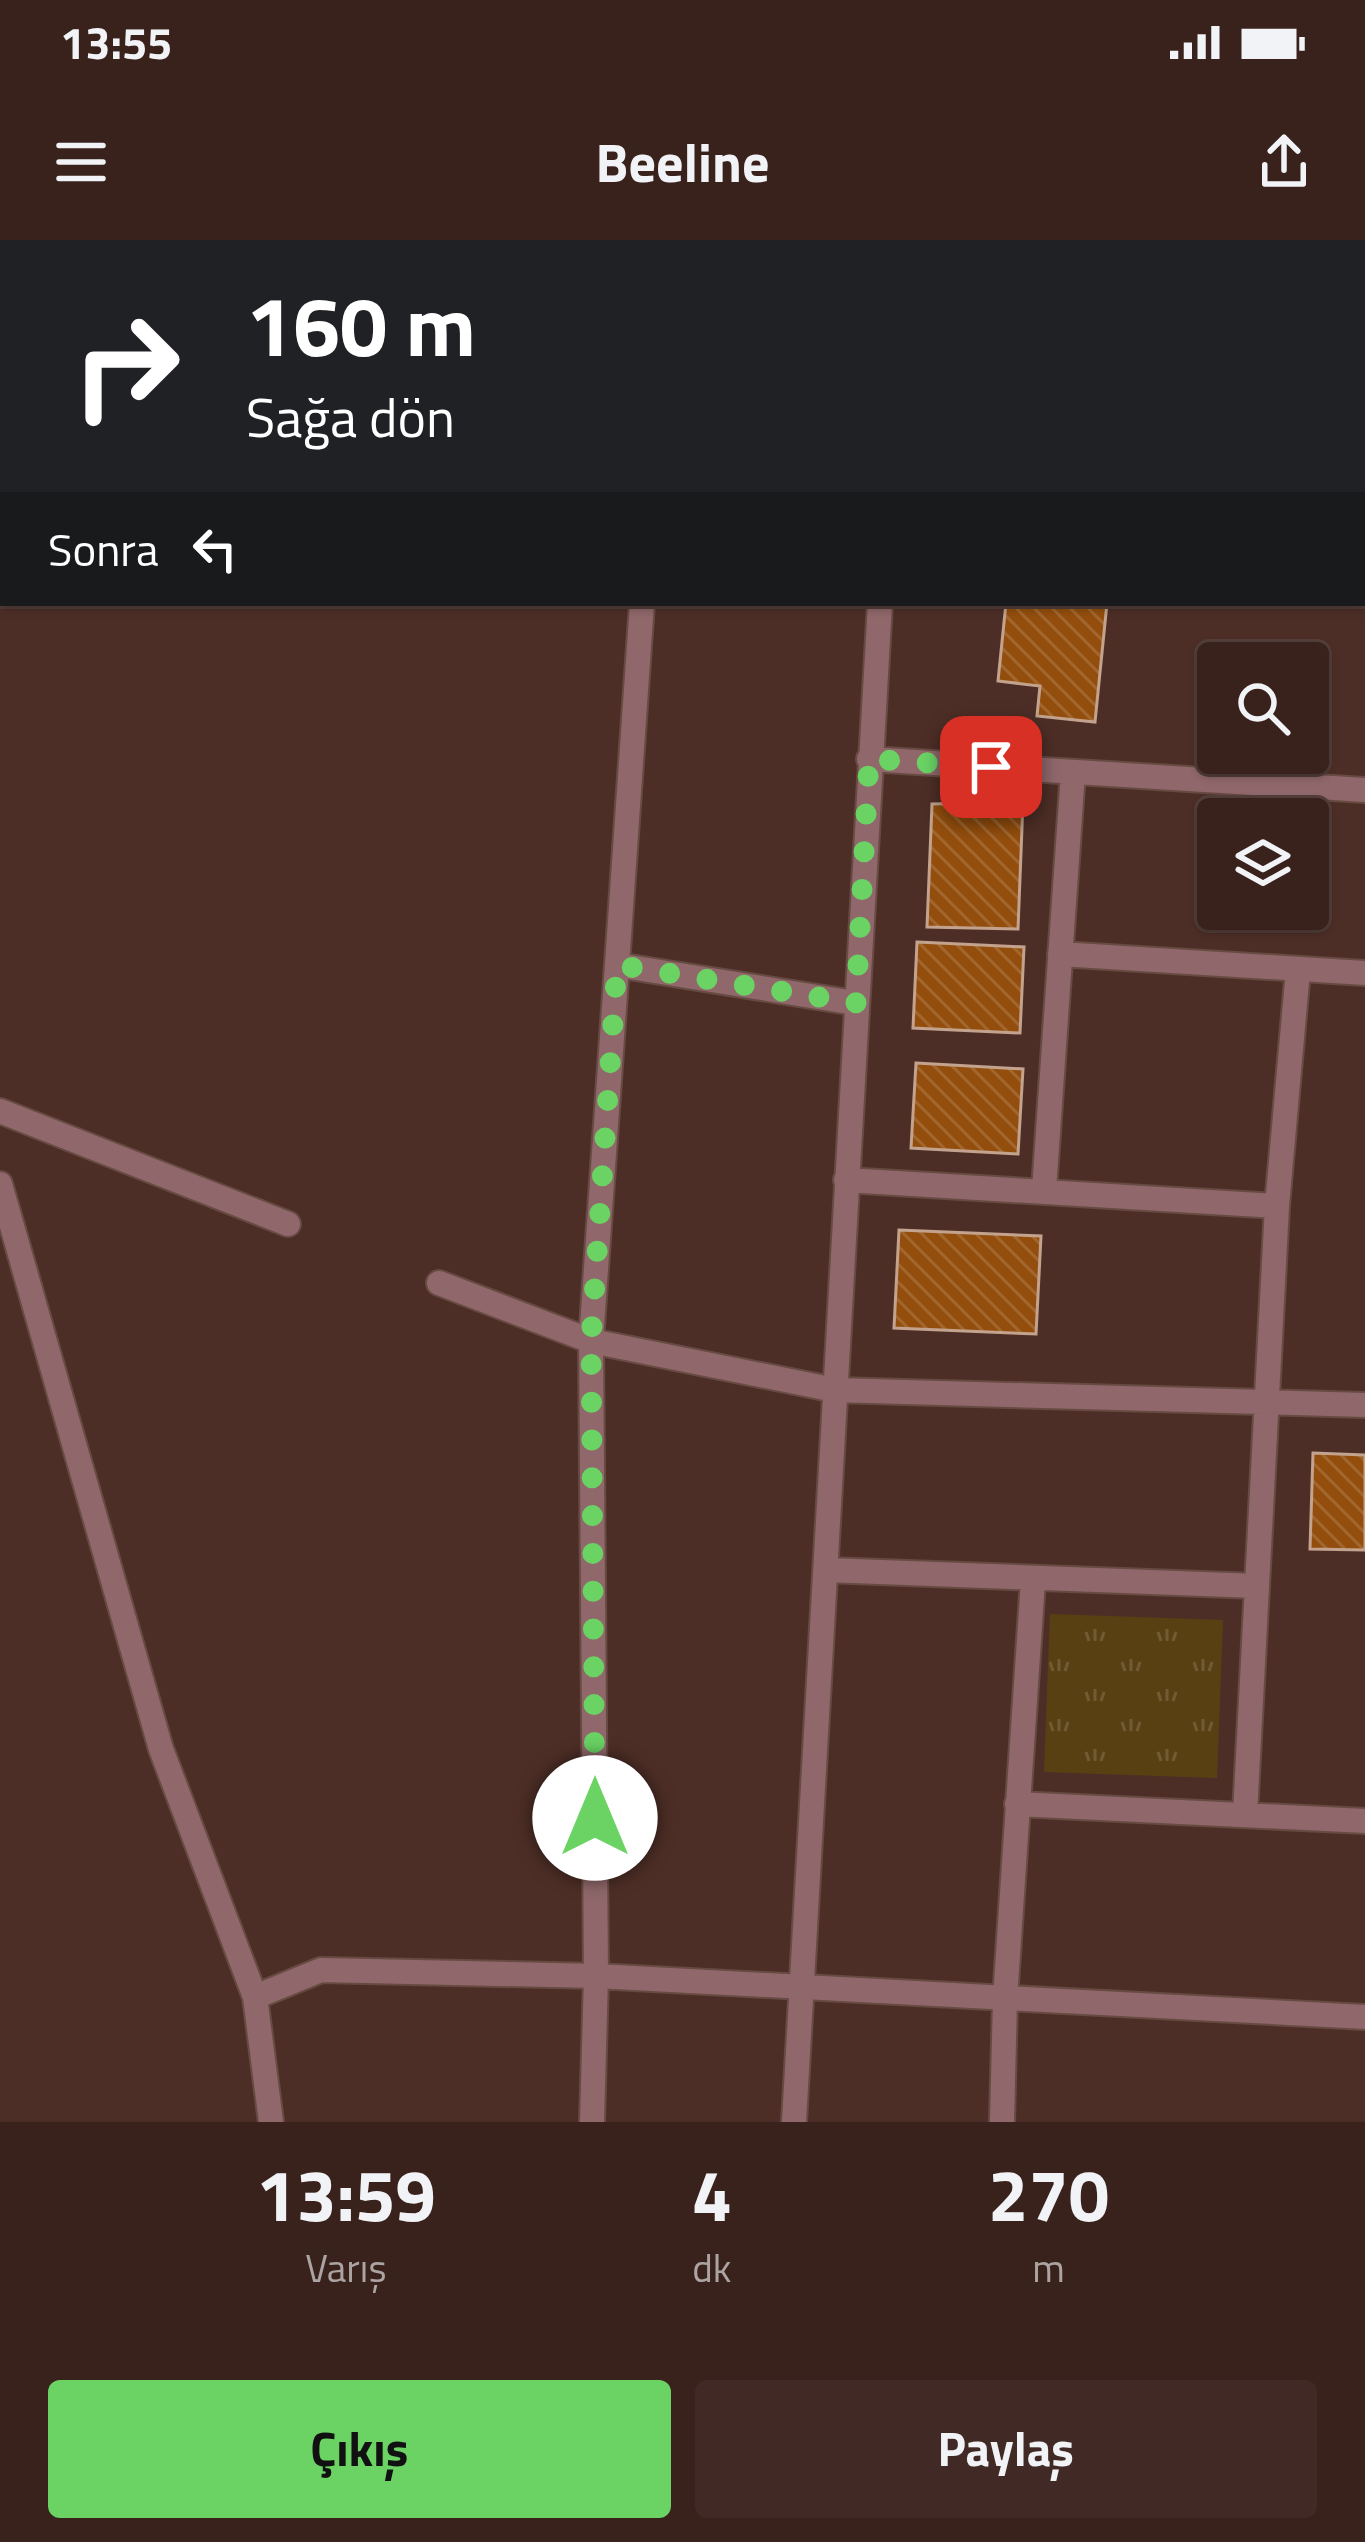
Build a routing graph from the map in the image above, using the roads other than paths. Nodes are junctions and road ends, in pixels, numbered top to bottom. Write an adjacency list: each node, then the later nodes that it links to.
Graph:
1 (642, 606): 7 (street)
2 (880, 606): 3 (street)
3 (869, 759): 4 (street); 10 (street)
4 (1073, 772): 5 (street); 6 (street)
5 (1365, 790)
6 (1060, 954): 8 (street); 14 (street)
7 (617, 965): 10 (street); 18 (street)
8 (1298, 970): 9 (street); 15 (street)
9 (1365, 973)
10 (856, 1003): 12 (street)
11 (0, 1111): 16 (street)
12 (845, 1180): 14 (street); 19 (street)
13 (0, 1184): 30 (street)
14 (1044, 1190): 15 (street)
15 (1277, 1206): 20 (street)
16 (288, 1224)
17 (439, 1283): 18 (street)
18 (591, 1341): 19 (street); 28 (street)
19 (835, 1390): 20 (street); 22 (street)
20 (1265, 1402): 21 (street); 24 (street)
21 (1365, 1405)
22 (826, 1570): 23 (street); 29 (street)
23 (1033, 1580): 24 (street); 25 (street)
24 (1257, 1586): 26 (street)
25 (1017, 1804): 26 (street); 31 (street)
26 (1245, 1814): 27 (street)
27 (1365, 1821)
28 (596, 1976): 29 (street); 30 (street); 34 (street)
29 (800, 1986): 31 (street); 35 (street)
30 (256, 1997): 33 (street)
31 (1005, 1999): 32 (street); 36 (street)
32 (1365, 2017)
33 (271, 2122)
34 (592, 2122)
35 (794, 2122)
36 (1002, 2122)

